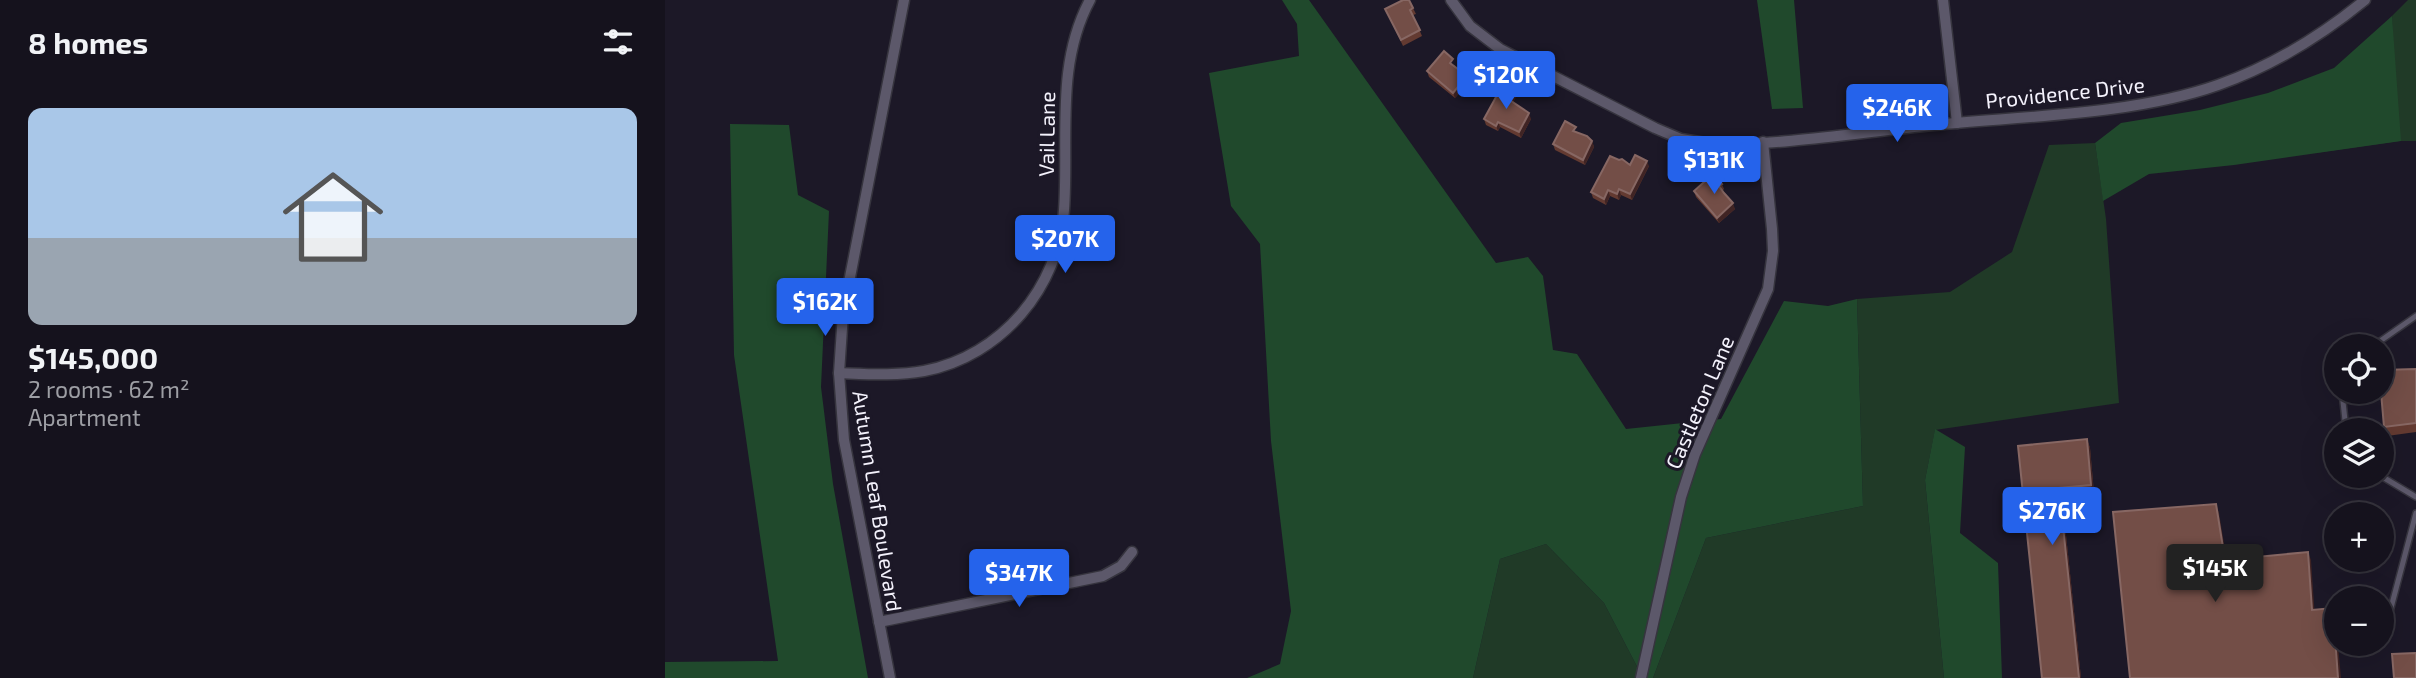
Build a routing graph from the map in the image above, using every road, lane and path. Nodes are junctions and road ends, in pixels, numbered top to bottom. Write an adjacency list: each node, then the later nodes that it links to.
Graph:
1 (904, 0): 10 (street, Autumn Leaf Boulevard)
2 (1090, 0): 10 (street, Vail Lane)
3 (1451, 0): 7 (street, Providence Drive)
4 (1944, 0): 6 (street)
5 (2365, 0): 6 (street, Providence Drive)
6 (1957, 123): 7 (street, Providence Drive)
7 (1763, 142): 18 (street, Castleton Lane)
8 (2416, 316): 9 (lane)
9 (2390, 334)
10 (839, 373): 16 (street, Autumn Leaf Boulevard)
11 (2394, 484): 12 (lane)
12 (2416, 497)
13 (2416, 513): 15 (lane)
14 (1132, 552): 16 (street)
15 (2394, 595)
16 (879, 622): 17 (street, Autumn Leaf Boulevard)
17 (890, 678)
18 (1640, 678)

